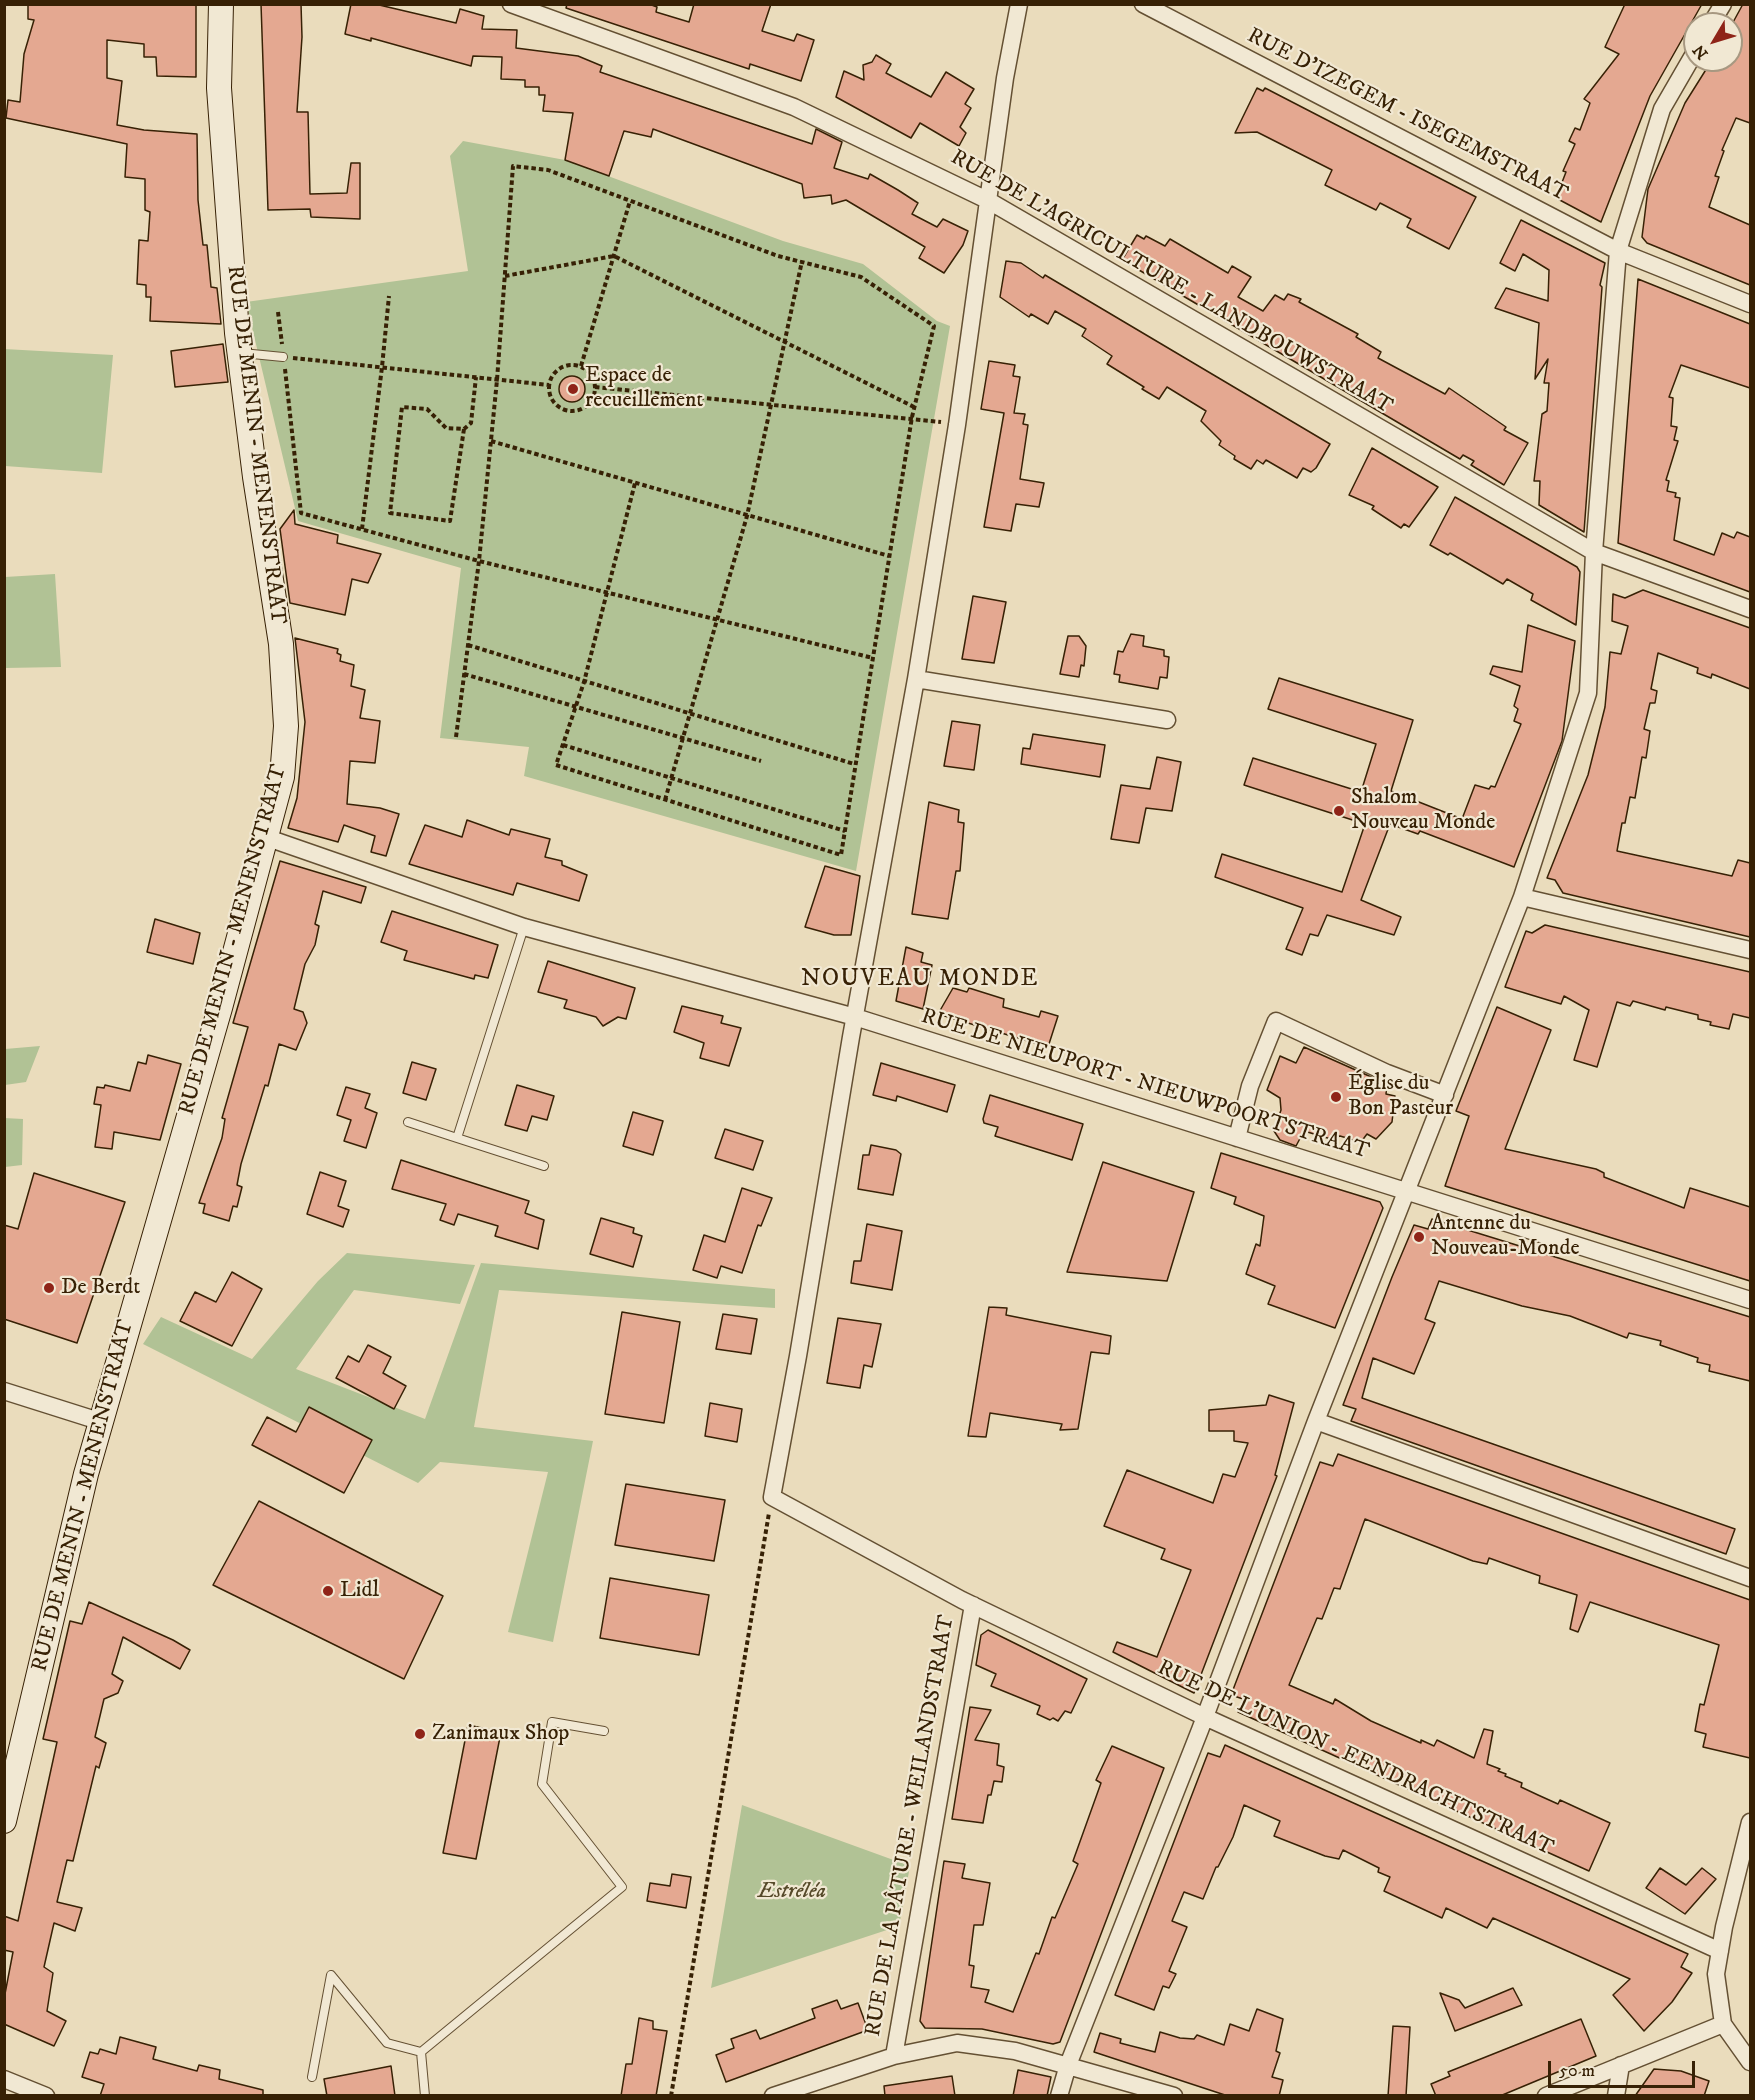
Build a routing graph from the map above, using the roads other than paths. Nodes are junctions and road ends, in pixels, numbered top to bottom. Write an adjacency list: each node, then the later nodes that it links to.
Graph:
1 (221, 4): 9 (street, RUE DE MENIN - MENENSTRAAT)
2 (511, 4): 6 (street, RUE DE L'AGRICULTURE - LANDBOUWSTRAAT)
3 (1019, 4): 6 (street)
4 (1143, 4): 7 (street, RUE D'IZEGEM - ISEGEMSTRAAT)
5 (1683, 72): 7 (street)
6 (989, 201): 11 (street, RUE DE L'AGRICULTURE - LANDBOUWSTRAAT); 13 (street)
7 (1618, 251): 8 (street, RUE D'IZEGEM - ISEGEMSTRAAT); 11 (street)
8 (1750, 304)
9 (239, 352): 10 (lane); 15 (street, RUE DE MENIN - MENENSTRAAT)
10 (283, 357)
11 (1594, 552): 12 (street, RUE DE L'AGRICULTURE - LANDBOUWSTRAAT); 16 (street)
12 (1750, 609)
13 (916, 679): 14 (street); 19 (street)
14 (1167, 720)
15 (265, 837): 17 (street, RUE DE NIEUPORT - NIEUWPOORTSTRAAT); 29 (street, RUE DE MENIN - MENENSTRAAT)
16 (1522, 897): 18 (street); 20 (street)
17 (524, 927): 19 (street, RUE DE NIEUPORT - NIEUWPOORTSTRAAT); 22 (lane)
18 (1750, 951)
19 (855, 1017): 23 (street, RUE DE NIEUPORT - NIEUWPOORTSTRAAT); 31 (street, RUE DE L'UNION - EENDRACHTSTRAAT)
20 (1445, 1095): 23 (street); 25 (street)
21 (408, 1122): 22 (lane)
22 (457, 1138): 24 (lane)
23 (1237, 1138): 25 (street, RUE DE NIEUPORT - NIEUWPOORTSTRAAT)
24 (544, 1166)
25 (1406, 1190): 26 (street, RUE DE NIEUPORT - NIEUWPOORTSTRAAT); 28 (street)
26 (1750, 1300)
27 (4, 1391): 29 (street)
28 (1316, 1421): 30 (street); 32 (street)
29 (102, 1422): 34 (street, RUE DE MENIN - MENENSTRAAT)
30 (1750, 1578)
31 (973, 1605): 32 (street, RUE DE L'UNION - EENDRACHTSTRAAT); 39 (street, RUE DE LA PÂTURE - WEILANDSTRAAT)
32 (1205, 1717): 36 (street, RUE DE L'UNION - EENDRACHTSTRAAT); 41 (street)
33 (604, 1731): 38 (lane)
34 (4, 1821)
35 (1750, 1822): 36 (street)
36 (1720, 1951): 37 (street)
37 (1723, 2024): 40 (street); 42 (street)
38 (421, 2052): 43 (lane); 46 (lane)
39 (894, 2056): 41 (street); 47 (street)
40 (1750, 2062)
41 (1068, 2065): 48 (street); 49 (street)
42 (1621, 2065): 50 (street); 51 (street)
43 (312, 2077)
44 (4, 2079): 45 (street)
45 (46, 2096)
46 (425, 2096)
47 (773, 2096)
48 (1059, 2096)
49 (1174, 2096)
50 (1546, 2096)
51 (1616, 2096)

